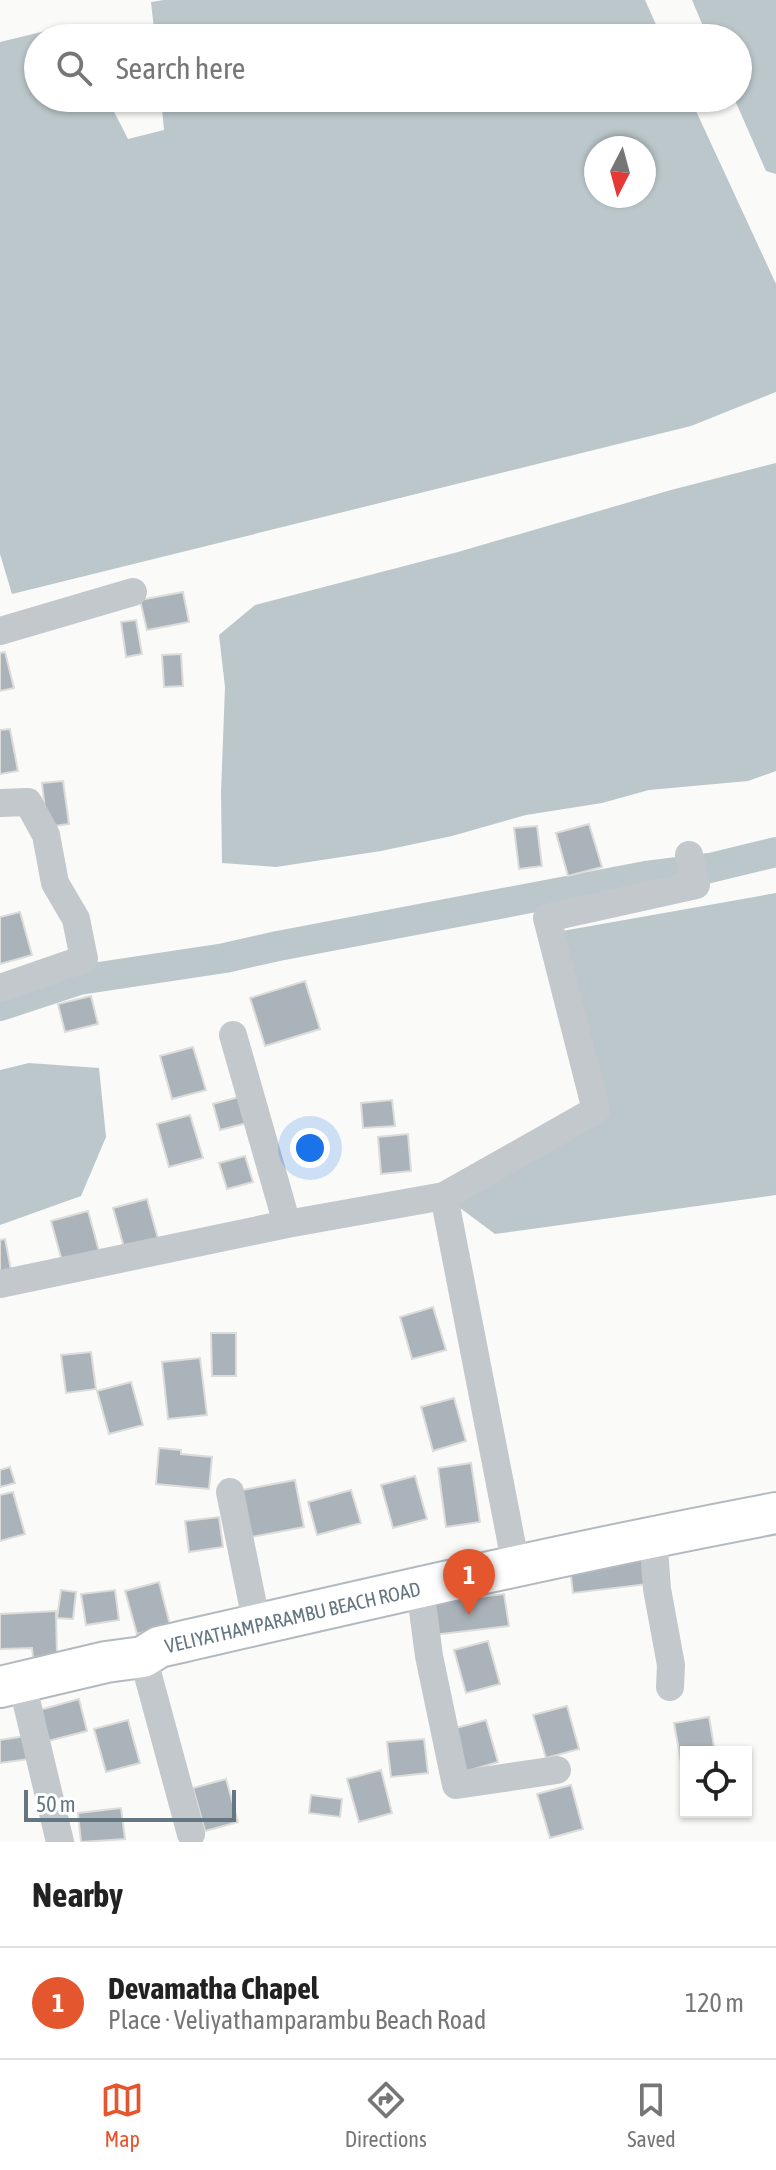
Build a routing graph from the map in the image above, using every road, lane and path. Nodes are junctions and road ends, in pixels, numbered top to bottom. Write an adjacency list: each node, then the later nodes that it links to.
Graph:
1 (133, 592): 2 (street)
2 (0, 631)
3 (0, 803): 5 (street)
4 (689, 855): 7 (street)
5 (0, 988)
6 (233, 1035): 8 (street)
7 (444, 1196): 8 (street); 13 (street)
8 (287, 1224): 9 (street)
9 (0, 1284)
10 (230, 1492): 15 (street)
11 (776, 1513): 12 (main road, VELIYATHAMPARAMBU BEACH ROAD)
12 (653, 1536): 13 (main road, VELIYATHAMPARAMBU BEACH ROAD); 18 (street)
13 (516, 1566): 14 (main road, VELIYATHAMPARAMBU BEACH ROAD)
14 (420, 1588): 15 (main road, VELIYATHAMPARAMBU BEACH ROAD); 19 (street)
15 (257, 1625): 16 (main road, VELIYATHAMPARAMBU BEACH ROAD)
16 (143, 1657): 17 (main road, VELIYATHAMPARAMBU BEACH ROAD); 20 (street)
17 (11, 1685): 21 (street)
18 (670, 1687)
19 (557, 1770)
20 (191, 1834)
21 (60, 1842)

